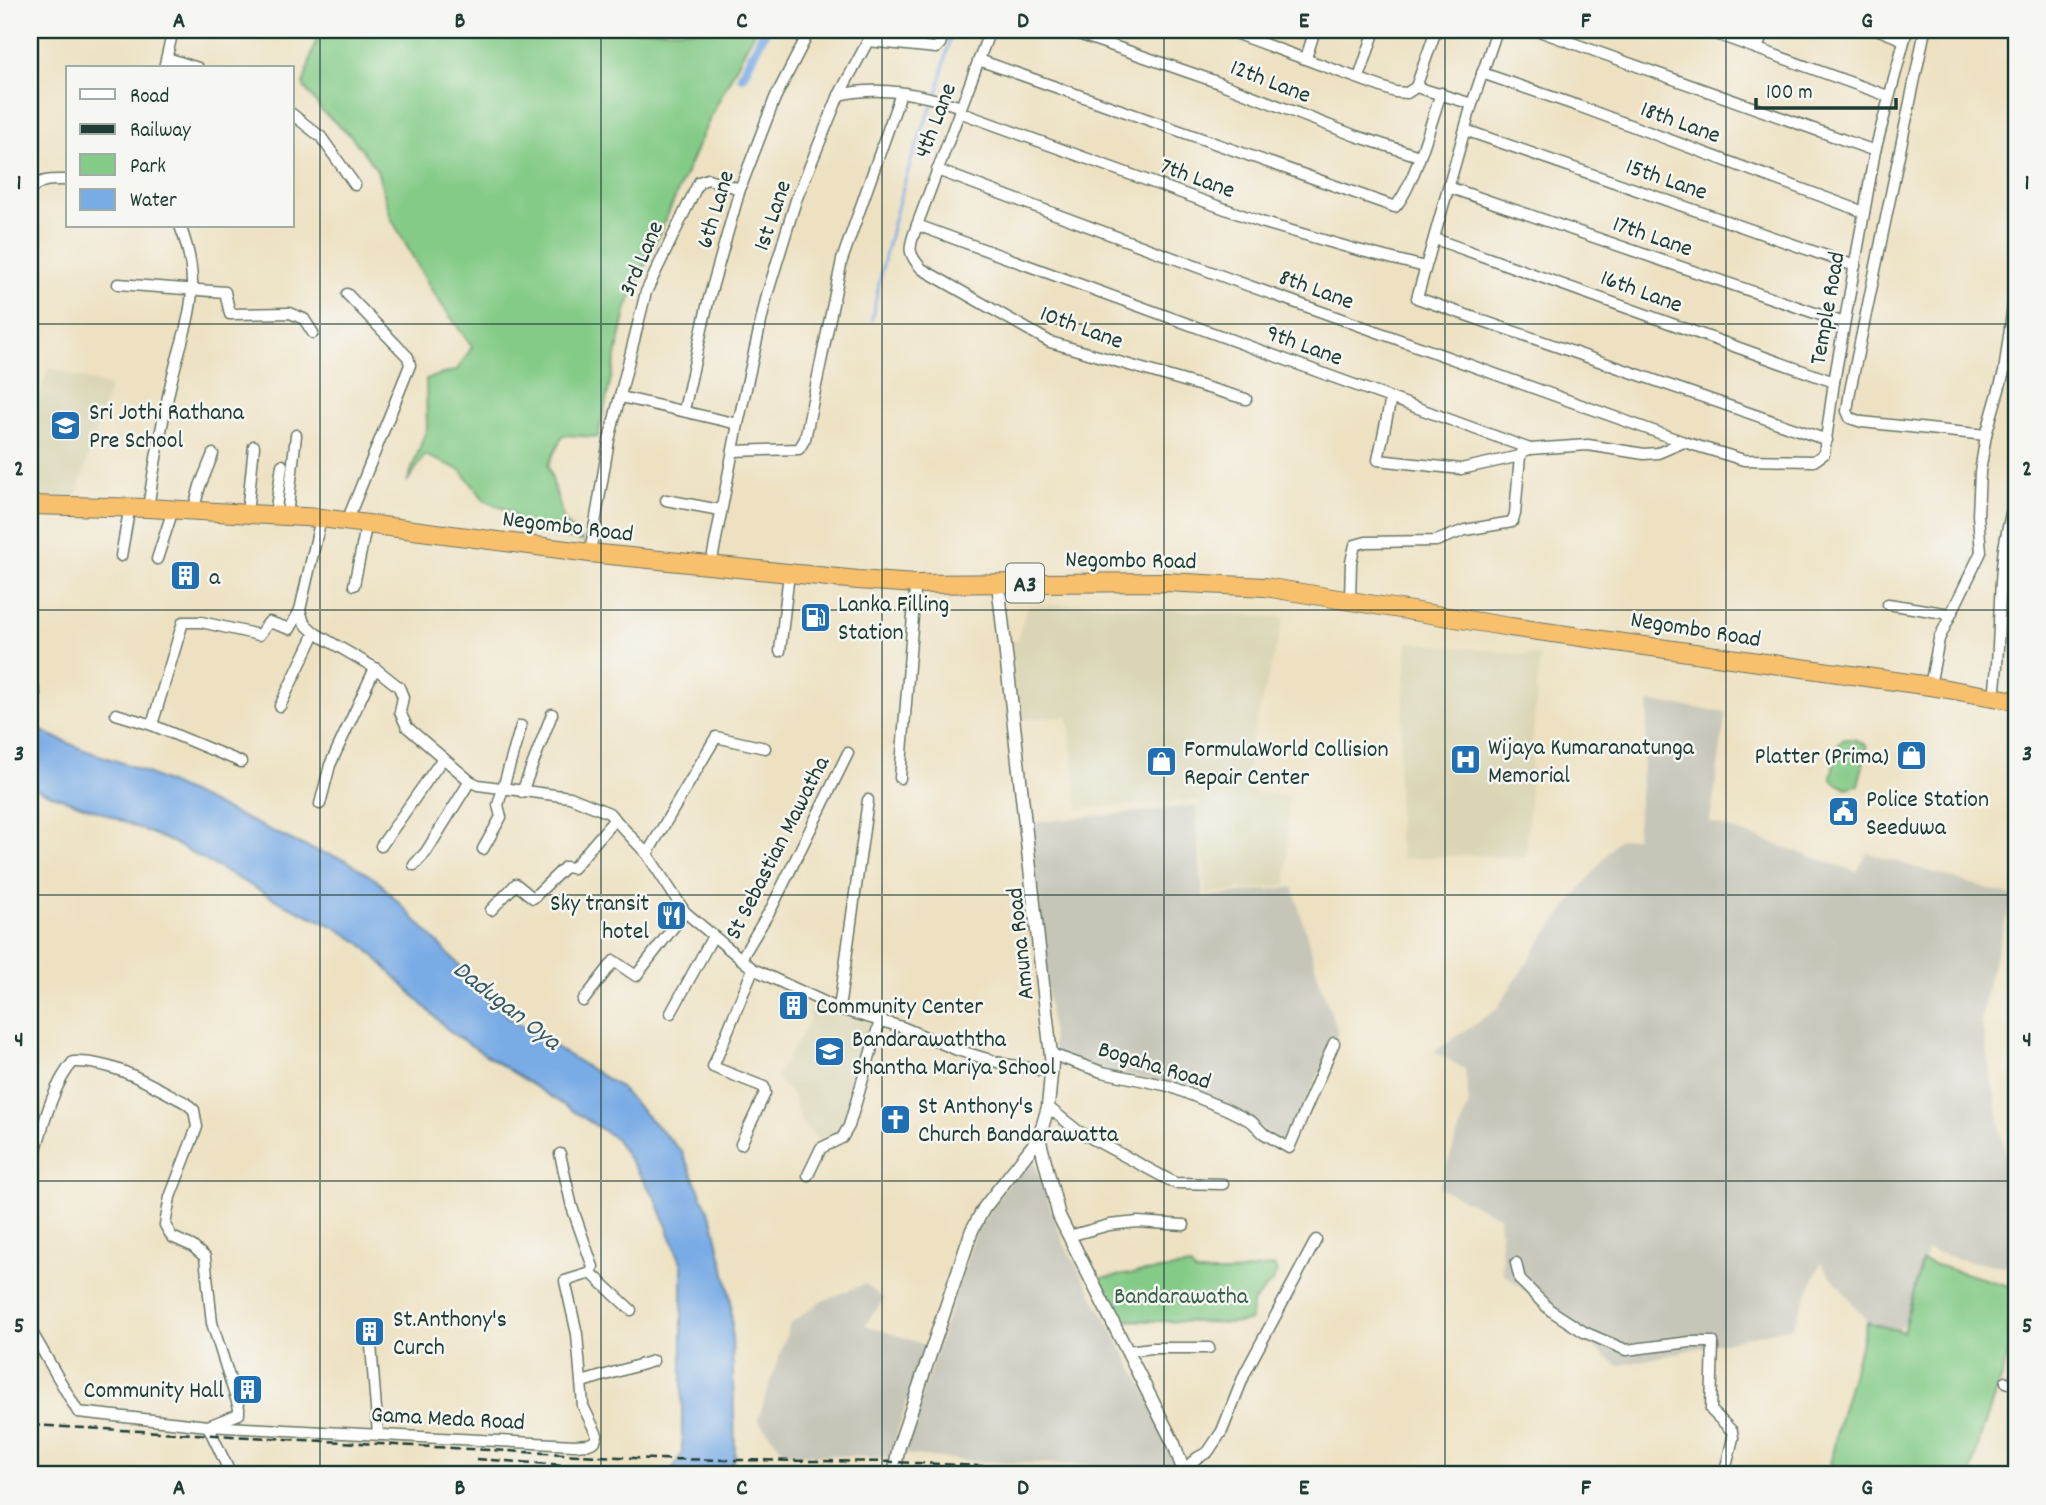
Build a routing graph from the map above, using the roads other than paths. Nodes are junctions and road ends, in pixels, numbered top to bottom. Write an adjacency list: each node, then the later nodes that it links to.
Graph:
1 (173, 30): 22 (street)
2 (810, 30): 41 (street, 6th Lane)
3 (874, 30): 18 (street, 1st Lane)
4 (944, 30): 18 (street)
5 (990, 30): 21 (street, 4th Lane)
6 (1067, 30): 36 (street, 12th Lane)
7 (1226, 30): 20 (street)
8 (1315, 30): 20 (street)
9 (1375, 30): 25 (street)
10 (1436, 30): 26 (street)
11 (1497, 30): 24 (street)
12 (1536, 30): 35 (street)
13 (1705, 30): 19 (street)
14 (1764, 30): 19 (street)
15 (1879, 30): 17 (street)
16 (1925, 30): 62 (street)
17 (1905, 35): 30 (street, Temple Road)
18 (868, 41): 29 (street, 1st Lane)
19 (1757, 49): 30 (street)
20 (1306, 58): 25 (street)
21 (979, 60): 32 (street, 4th Lane); 36 (street)
22 (166, 63): 23 (street)
23 (185, 66)
24 (1482, 73): 31 (street); 43 (street, 18th Lane)
25 (1359, 78): 26 (street)
26 (1416, 87): 28 (street)
27 (901, 93): 29 (street, 7th Lane); 32 (street, 7th Lane); 67 (street)
28 (1441, 93): 31 (street); 36 (street)
29 (839, 95): 60 (street, 1st Lane)
30 (1888, 96): 35 (street, Temple Road)
31 (1472, 104): 34 (street)
32 (960, 110): 37 (street, 4th Lane); 48 (street, 7th Lane)
33 (294, 116): 39 (street)
34 (1465, 130): 40 (street); 47 (street, 15th Lane)
35 (1875, 151): 43 (street, Temple Road)
36 (1419, 156)
37 (937, 170): 44 (street, 4th Lane); 64 (street, 8th Lane)
38 (66, 180): 42 (street)
39 (355, 185)
40 (1448, 187): 46 (street); 53 (street, 17th Lane)
41 (740, 189): 56 (street, 3rd Lane); 59 (street, 6th Lane)
42 (30, 191)
43 (1864, 212): 47 (street, Temple Road)
44 (917, 225): 57 (street, 9th Lane); 58 (street, 10th Lane)
45 (181, 228): 51 (street)
46 (1435, 239): 48 (street); 55 (street, 16th Lane)
47 (1854, 266): 53 (street, Temple Road)
48 (1425, 267): 63 (street)
49 (118, 284): 51 (street)
50 (2016, 284): 62 (street)
51 (193, 288): 54 (street); 74 (street)
52 (348, 294): 82 (street)
53 (1844, 323): 55 (street, Temple Road)
54 (313, 333)
55 (1834, 382): 63 (street, Temple Road)
56 (621, 397): 59 (street); 85 (street)
57 (1391, 398): 66 (street, 9th Lane); 69 (street)
58 (1247, 399)
59 (684, 410): 60 (street)
60 (738, 424): 67 (street, 1st Lane)
61 (296, 435): 79 (street)
62 (1986, 435): 96 (street)
63 (1827, 440): 64 (street)
64 (1684, 442): 66 (street, 9th Lane)
65 (254, 446): 78 (street)
66 (1530, 449): 69 (street)
67 (733, 451): 75 (street, 1st Lane)
68 (213, 454): 76 (street)
69 (1520, 456): 93 (street)
70 (282, 465): 79 (street)
71 (2016, 494): 103 (street)
72 (666, 500): 75 (street)
73 (30, 505): 74 (highway, Negombo Road / A3)
74 (148, 508): 76 (highway, Negombo Road / A3)
75 (720, 510): 88 (street, 1st Lane)
76 (193, 511): 78 (highway, Negombo Road / A3)
77 (30, 514): 80 (highway, Negombo Road / A3)
78 (247, 514): 79 (highway, Negombo Road / A3)
79 (281, 516): 82 (highway, Negombo Road / A3)
80 (128, 517): 81 (highway, Negombo Road / A3); 86 (street)
81 (170, 519): 83 (highway, Negombo Road / A3); 87 (street)
82 (347, 521): 85 (highway, Negombo Road / A3)
83 (319, 527): 84 (highway, Negombo Road / A3); 95 (street)
84 (365, 532): 89 (highway, Negombo Road / A3); 90 (street)
85 (590, 553): 88 (highway, Negombo Road / A3)
86 (121, 556)
87 (158, 559)
88 (711, 565): 91 (highway, Negombo Road / A3)
89 (788, 582): 92 (highway, Negombo Road / A3); 98 (street)
90 (354, 585)
91 (998, 588): 92 (highway, Negombo Road / A3); 93 (highway, Negombo Road / A3); 106 (highway, Negombo Road / A3); 136 (street, Amuna Road)
92 (915, 591): 115 (street)
93 (1350, 600): 101 (highway, Negombo Road / A3)
94 (1888, 604): 96 (street)
95 (300, 610): 97 (street); 109 (street)
96 (1951, 614): 101 (street)
97 (316, 633): 99 (street); 105 (street)
98 (780, 652)
99 (374, 668): 113 (street); 120 (street)
100 (30, 677): 102 (street)
101 (1930, 686): 103 (highway, Negombo Road / A3)
102 (35, 692)
103 (1994, 697): 104 (highway, Negombo Road / A3)
104 (2016, 701)
105 (280, 706)
106 (2016, 710)
107 (116, 714): 109 (street)
108 (552, 714): 118 (street)
109 (152, 725): 114 (street)
110 (521, 726): 117 (street)
111 (765, 748): 124 (street)
112 (848, 753): 129 (street, St Sebastian Mawatha)
113 (443, 758): 116 (street); 122 (street)
114 (241, 762)
115 (900, 778)
116 (470, 781): 117 (street); 125 (street)
117 (502, 788): 118 (street); 123 (street)
118 (522, 792): 121 (street)
119 (868, 800): 132 (street)
120 (320, 804)
121 (615, 820): 124 (street); 126 (street)
122 (381, 846)
123 (483, 849)
124 (647, 854): 127 (street)
125 (414, 865)
126 (491, 911)
127 (685, 912): 128 (street); 131 (street)
128 (713, 936): 129 (street); 133 (street)
129 (741, 959): 130 (street)
130 (753, 969): 132 (street); 140 (street)
131 (583, 1001)
132 (839, 1009): 134 (street)
133 (671, 1013)
134 (880, 1021): 137 (street); 143 (street)
135 (1334, 1043): 136 (street, Bogaha Road)
136 (1051, 1054): 137 (street, Amuna Road)
137 (1052, 1072): 138 (street, Amuna Road)
138 (1048, 1107): 139 (street, Amuna Road); 144 (street)
139 (1039, 1138): 146 (street); 160 (street, Amuna Road)
140 (741, 1144)
141 (560, 1154): 149 (street)
142 (30, 1169): 157 (street)
143 (808, 1175)
144 (1223, 1184)
145 (1184, 1225): 146 (street)
146 (1069, 1236): 154 (street)
147 (1316, 1240): 159 (street)
148 (1516, 1263): 163 (street)
149 (591, 1273): 150 (street); 156 (street, Gama Meda Road)
150 (631, 1310)
151 (30, 1329): 157 (street, Gama Meda Road)
152 (371, 1345): 158 (street)
153 (1209, 1348): 154 (street)
154 (1127, 1350): 159 (street)
155 (653, 1362): 156 (street)
156 (582, 1382): 158 (street, Gama Meda Road)
157 (208, 1426): 158 (street, Gama Meda Road); 161 (street)
158 (378, 1434)
159 (1184, 1473)
160 (896, 1474): 162 (street)
161 (231, 1475)
162 (935, 1475)
163 (1724, 1475)

